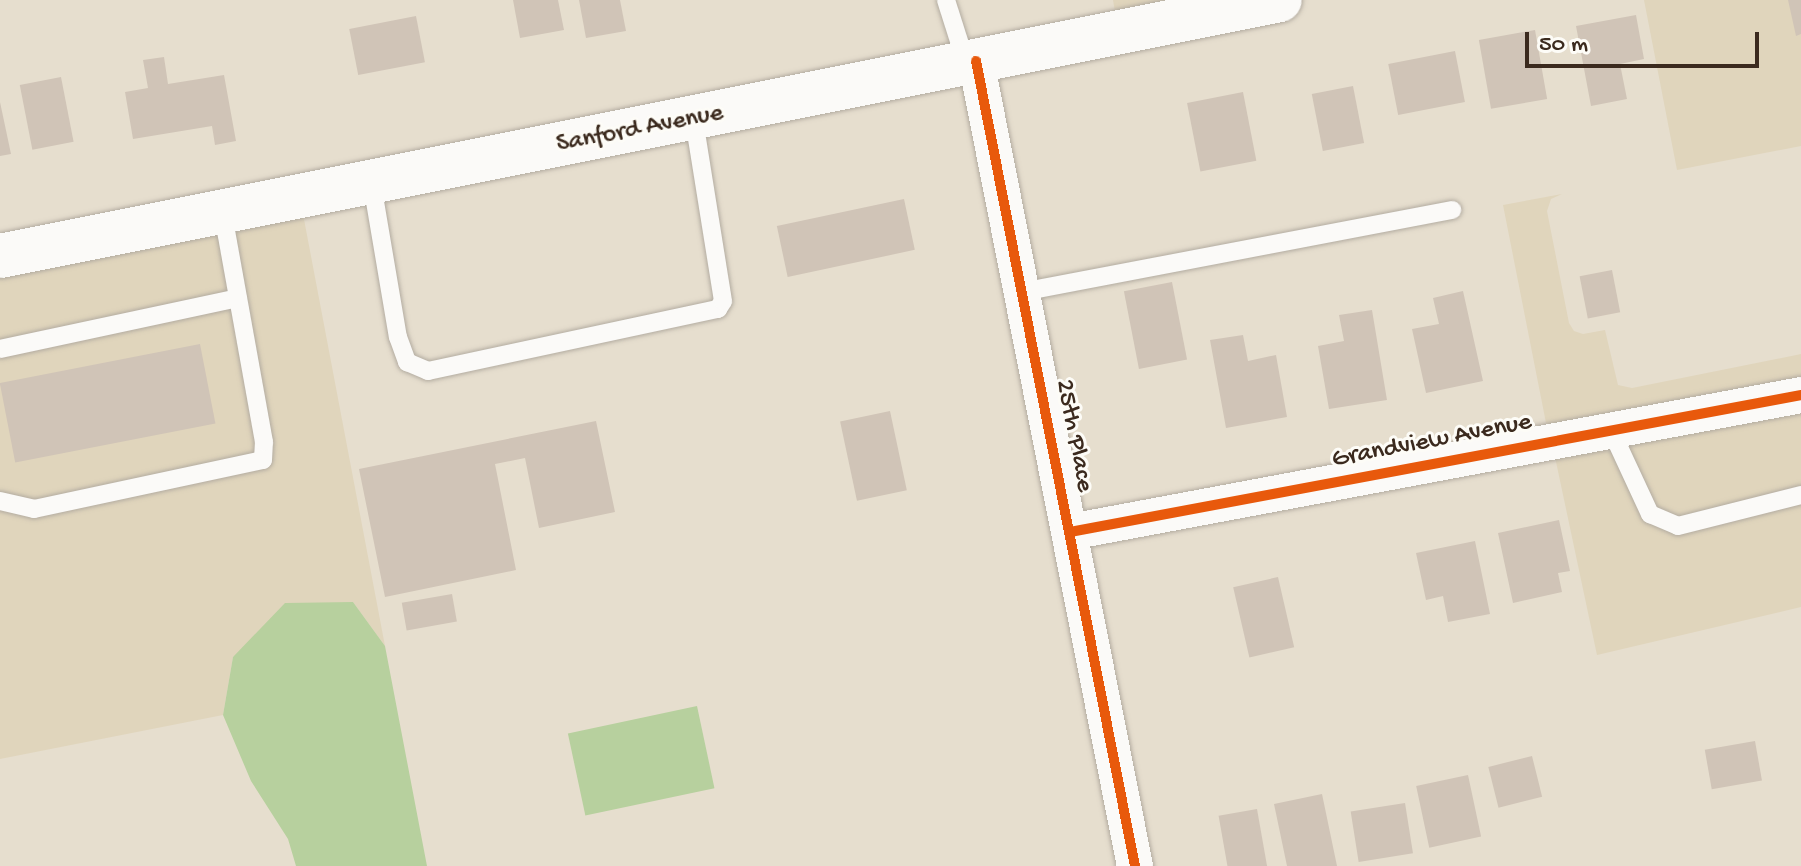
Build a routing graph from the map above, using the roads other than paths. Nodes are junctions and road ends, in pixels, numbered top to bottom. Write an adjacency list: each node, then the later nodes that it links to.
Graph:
1 (946, 0): 3 (lane)
2 (1280, 0): 3 (main road, Sanford Avenue)
3 (971, 62): 4 (main road, Sanford Avenue); 9 (street, 25th Place)
4 (694, 120): 5 (main road, Sanford Avenue); 5 (lane)
5 (372, 184): 7 (main road, Sanford Avenue)
6 (1452, 210): 9 (lane)
7 (223, 213): 8 (main road, Sanford Avenue); 10 (lane)
8 (0, 256)
9 (1022, 292): 16 (street, 25th Place)
10 (238, 298): 11 (lane); 15 (lane)
11 (0, 349)
12 (1801, 395): 13 (street, Grandview Avenue)
13 (1611, 430): 14 (lane); 16 (street, Grandview Avenue)
14 (1801, 495)
15 (0, 501)
16 (1070, 532): 17 (street, 25th Place)
17 (1135, 866)

